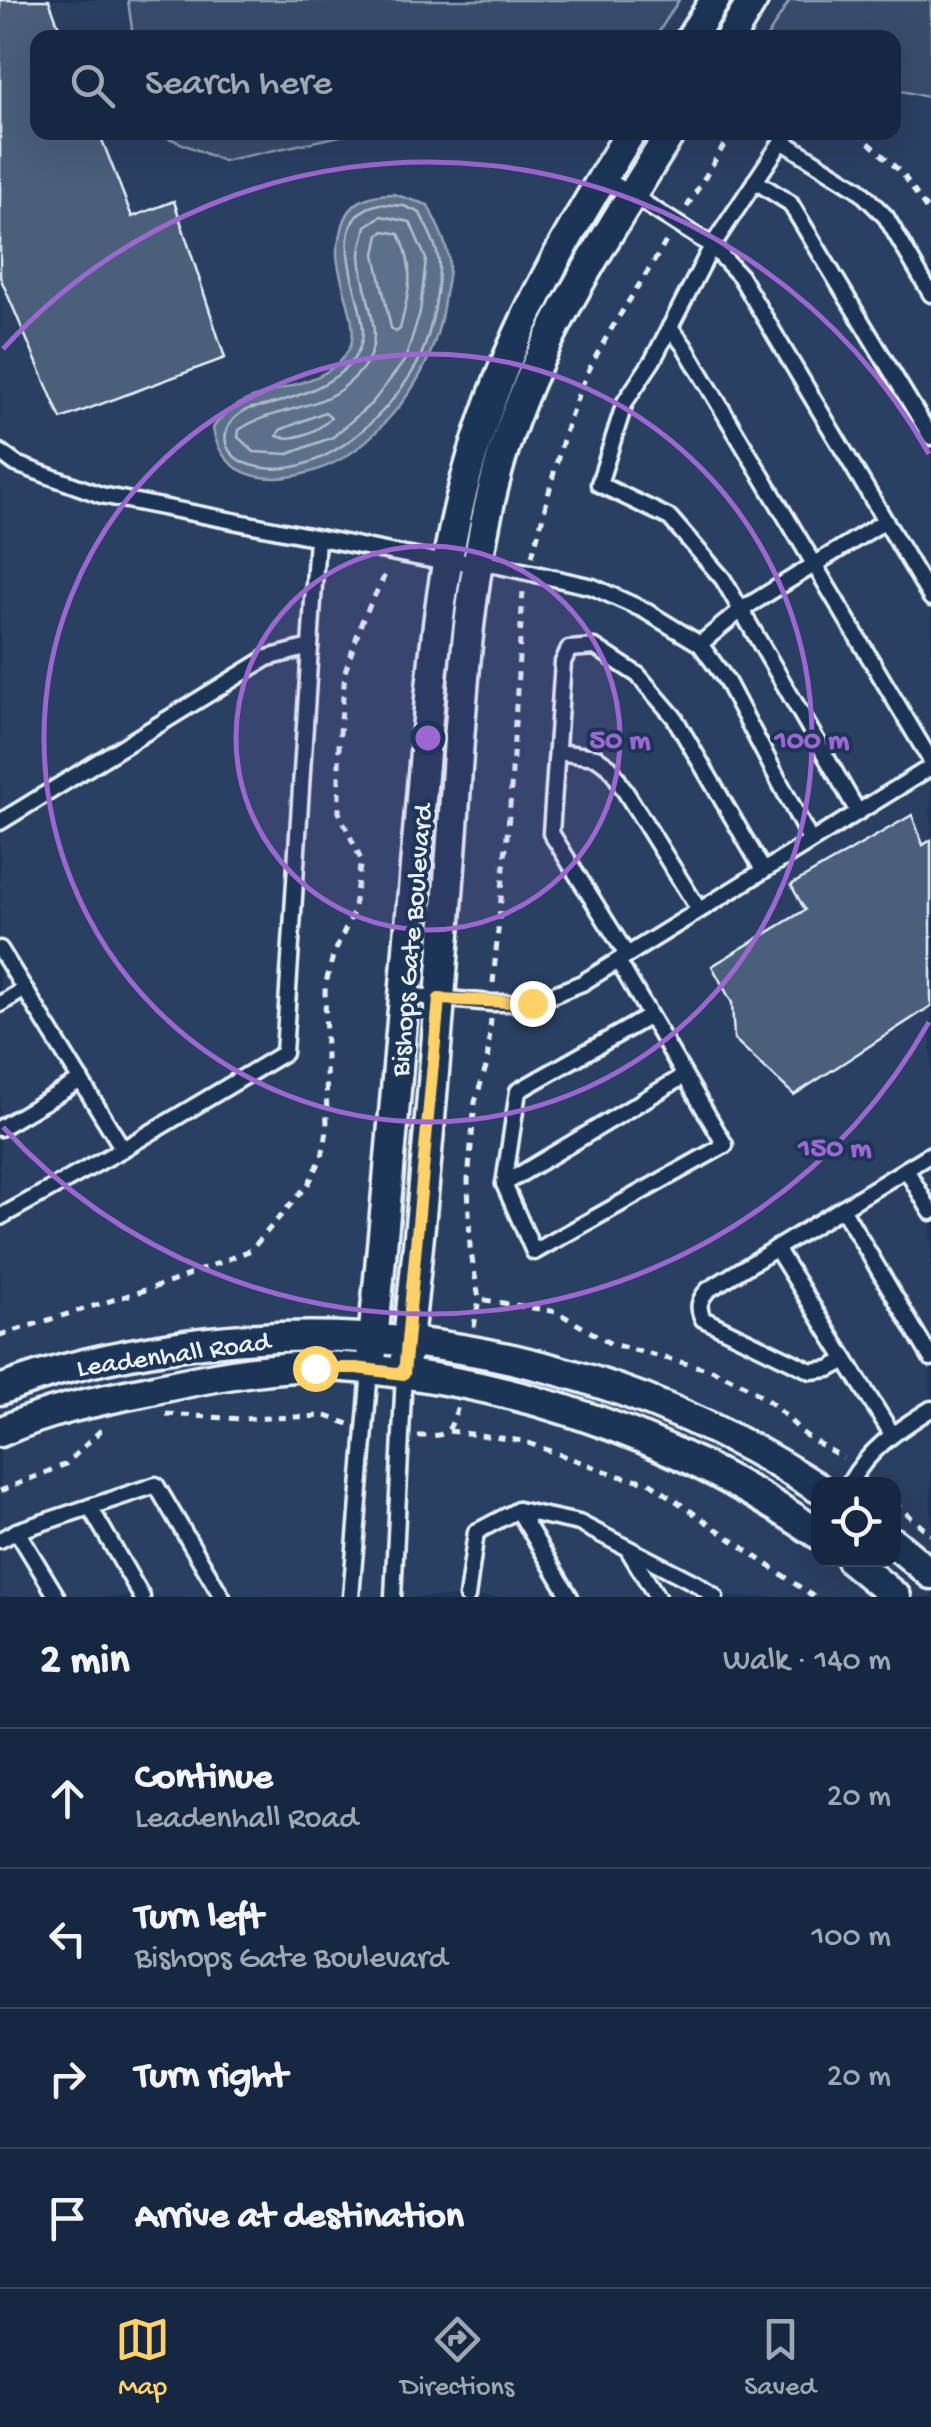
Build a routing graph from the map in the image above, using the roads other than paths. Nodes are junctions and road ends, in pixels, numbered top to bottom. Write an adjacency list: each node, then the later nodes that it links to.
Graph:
1 (715, 0): 3 (street)
2 (753, 0): 4 (street)
3 (696, 30)
4 (735, 30)
5 (626, 140): 7 (street, Bishops Gate Boulevard)
6 (666, 140): 9 (street, Bishops Gate Boulevard)
7 (603, 177): 9 (lane); 18 (street, Bishops Gate Boulevard)
8 (756, 181): 10 (lane); 11 (lane); 13 (lane)
9 (630, 196): 10 (lane); 17 (street, Bishops Gate Boulevard)
10 (712, 246): 12 (lane); 15 (lane)
11 (931, 294)
12 (670, 328): 19 (lane); 21 (lane)
13 (931, 437)
14 (0, 452): 16 (lane)
15 (885, 520): 19 (lane); 20 (lane)
16 (317, 538): 18 (lane); 23 (lane)
17 (478, 561): 18 (lane); 22 (lane); 35 (street, Bishops Gate Boulevard)
18 (446, 563): 34 (street, Bishops Gate Boulevard)
19 (815, 564): 21 (lane); 25 (lane)
20 (931, 598)
21 (741, 610): 22 (lane); 26 (lane)
22 (700, 644): 28 (lane)
23 (310, 647): 27 (lane); 41 (lane)
24 (557, 752): 29 (lane); 30 (lane); 32 (lane)
25 (931, 764): 26 (lane)
26 (858, 812): 28 (lane)
27 (0, 822)
28 (810, 840): 29 (lane)
29 (763, 870): 30 (lane)
30 (699, 910): 32 (lane)
31 (0, 950): 33 (lane)
32 (622, 958): 35 (lane); 37 (lane)
33 (24, 989): 36 (lane); 39 (lane)
34 (404, 995): 35 (lane); 49 (street, Bishops Gate Boulevard)
35 (439, 999): 50 (street, Bishops Gate Boulevard)
36 (0, 1004)
37 (650, 1016): 38 (lane); 44 (lane)
38 (684, 1076): 44 (lane); 44 (lane)
39 (81, 1080): 40 (lane); 41 (lane)
40 (0, 1128)
41 (123, 1148): 47 (lane)
42 (931, 1154): 43 (lane)
43 (906, 1170): 45 (lane); 46 (lane)
44 (504, 1184)
45 (842, 1208): 48 (lane); 51 (lane)
46 (931, 1212)
47 (0, 1217)
48 (776, 1248): 52 (lane); 52 (lane)
49 (373, 1339): 50 (street, Leadenhall Road); 53 (street, Bishops Gate Boulevard); 55 (street, Leadenhall Road)
50 (408, 1343): 54 (street, Bishops Gate Boulevard); 62 (street, Leadenhall Road)
51 (931, 1358)
52 (846, 1360): 60 (lane)
53 (370, 1370): 54 (street, Leadenhall Road); 58 (street, Leadenhall Road); 76 (lane)
54 (404, 1374): 65 (street, Leadenhall Road); 77 (lane)
55 (39, 1378): 56 (street, Leadenhall Road); 58 (street, Leadenhall Road)
56 (0, 1390)
57 (931, 1409): 60 (lane)
58 (50, 1413): 59 (street, Leadenhall Road)
59 (0, 1432)
60 (892, 1434): 61 (lane)
61 (854, 1477)
62 (811, 1484)
63 (90, 1507): 66 (lane); 74 (lane); 75 (lane)
64 (518, 1510): 68 (lane); 72 (lane); 78 (lane)
65 (811, 1529)
66 (17, 1530): 67 (lane); 73 (lane)
67 (0, 1540)
68 (628, 1548): 79 (lane); 80 (lane)
69 (901, 1549): 71 (street)
70 (860, 1567): 81 (street)
71 (931, 1574)
72 (469, 1594)
73 (57, 1597)
74 (142, 1597)
75 (222, 1597)
76 (352, 1597)
77 (393, 1597)
78 (570, 1597)
79 (657, 1597)
80 (715, 1597)
81 (896, 1597)

